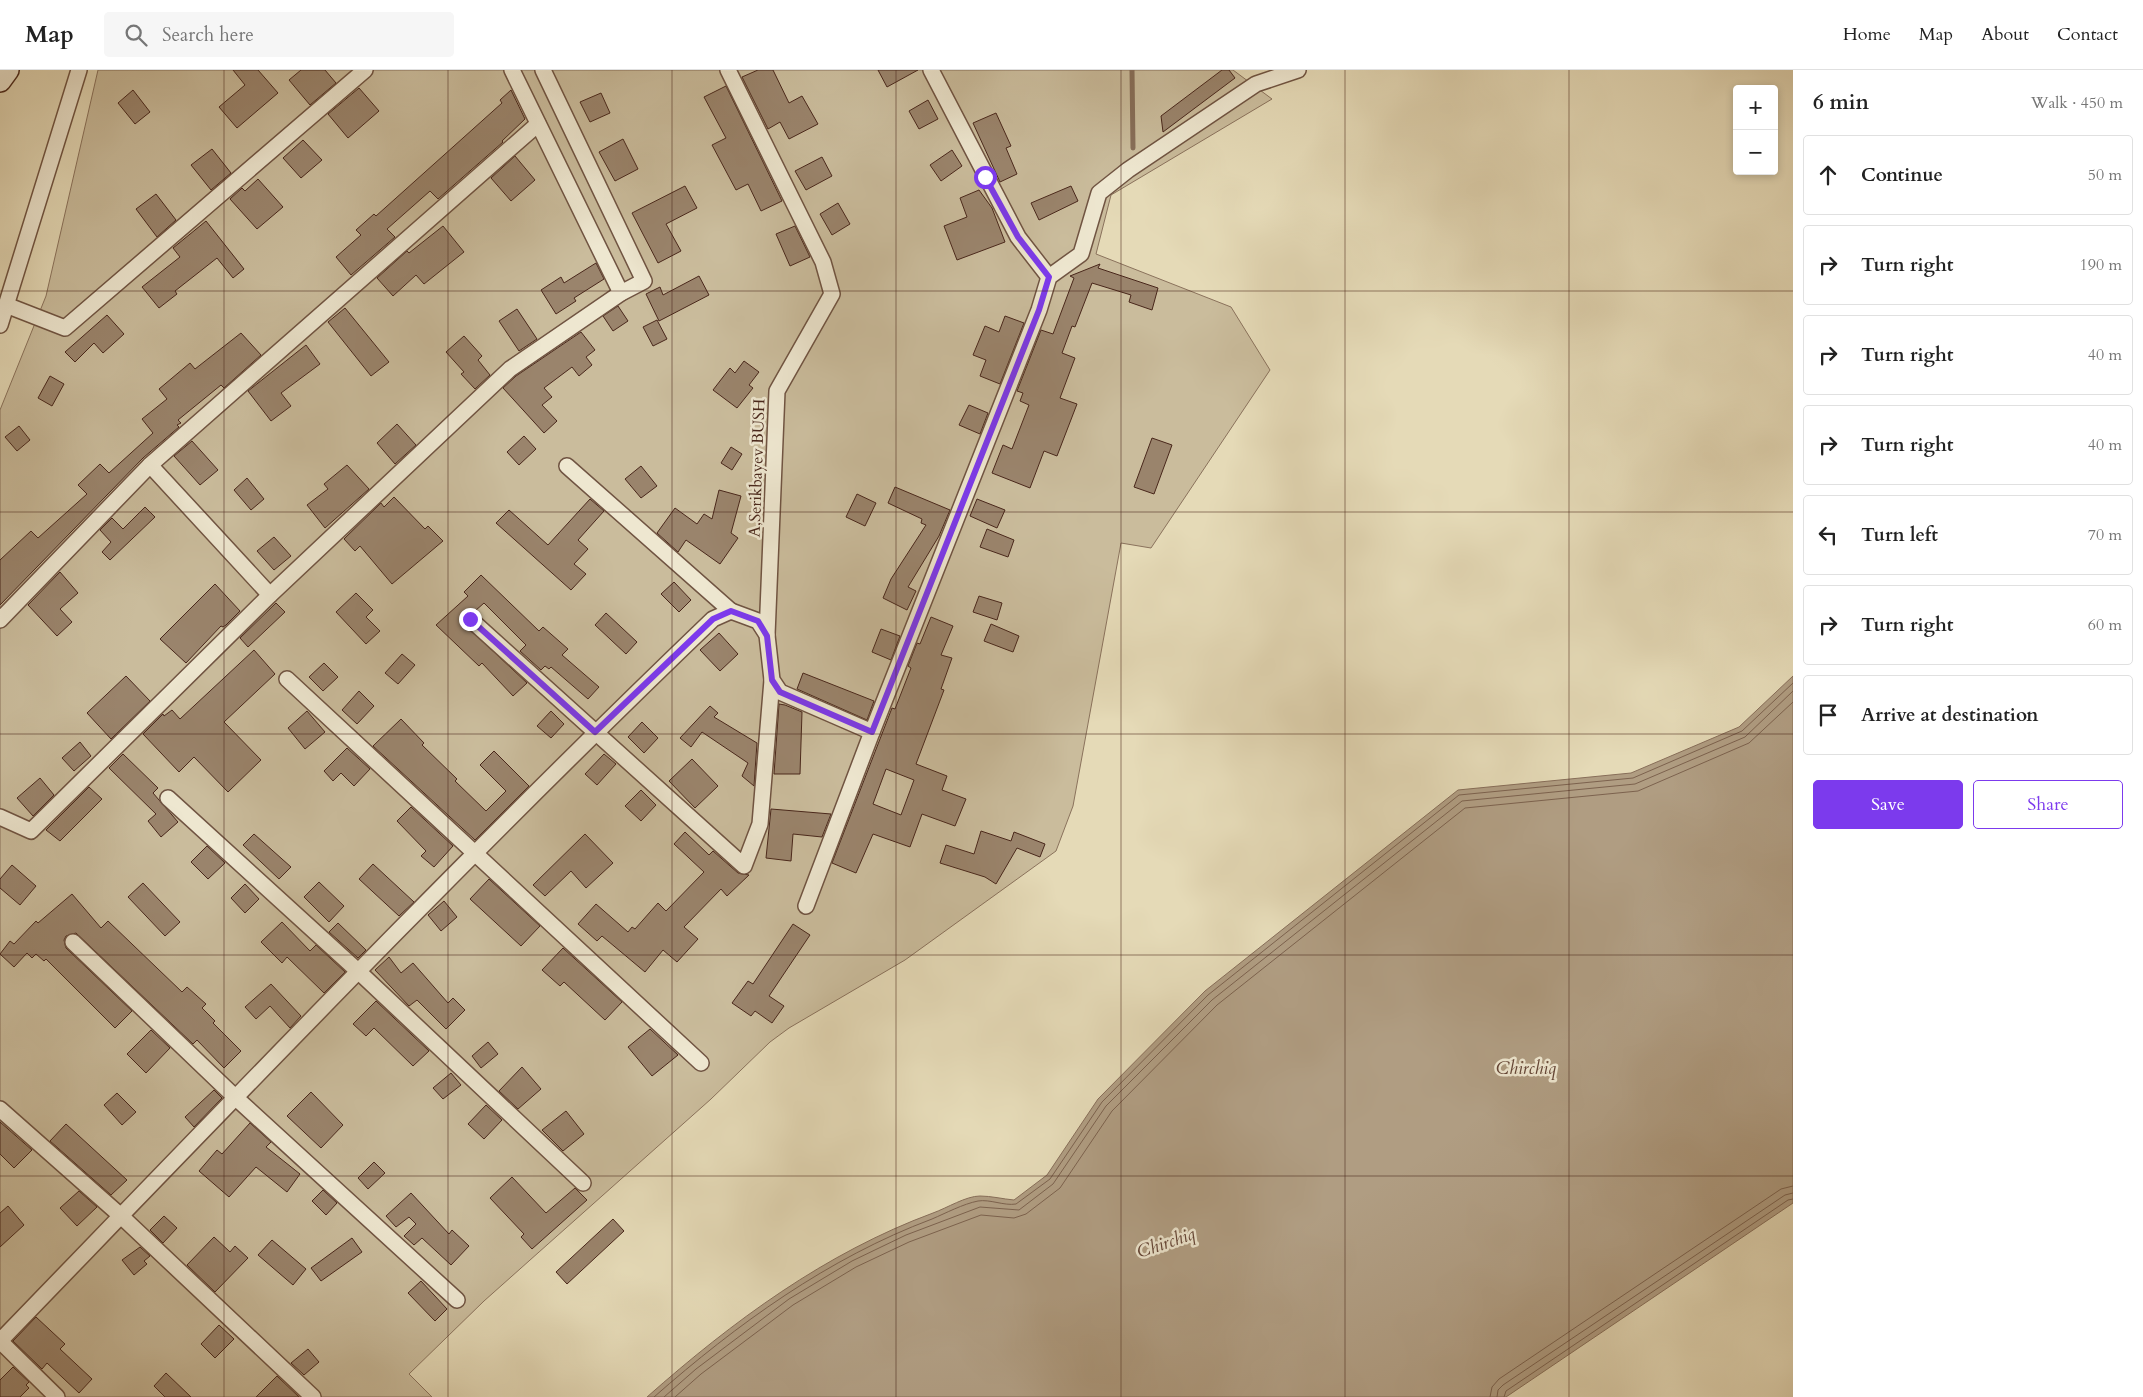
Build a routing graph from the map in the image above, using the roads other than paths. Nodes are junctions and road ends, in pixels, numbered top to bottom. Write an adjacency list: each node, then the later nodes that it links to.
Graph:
1 (8, 70): 9 (main road)
2 (79, 70): 13 (street)
3 (365, 70): 13 (street)
4 (512, 70): 10 (street)
5 (543, 70): 12 (street)
6 (728, 70): 21 (street, A,Serikbayev BUSH)
7 (932, 70): 11 (street)
8 (1298, 70): 11 (street)
9 (0, 81)
10 (538, 124): 12 (street); 15 (street)
11 (1049, 277): 25 (street)
12 (621, 293): 17 (street)
13 (6, 305): 14 (street)
14 (0, 325)
15 (150, 466): 17 (street); 20 (street)
16 (567, 466): 18 (street)
17 (270, 595): 27 (street)
18 (731, 611): 21 (street); 24 (street)
19 (470, 619): 24 (street)
20 (0, 620)
21 (767, 636): 23 (street, A,Serikbayev BUSH)
22 (287, 679): 28 (street)
23 (772, 680): 24 (street, A,Serikbayev BUSH); 25 (street)
24 (595, 732): 28 (street)
25 (872, 732): 29 (street)
26 (168, 798): 31 (street)
27 (0, 816)
28 (476, 853): 31 (street); 32 (street)
29 (806, 906)
30 (73, 942): 33 (street)
31 (359, 972): 33 (street); 35 (street)
32 (701, 1063)
33 (236, 1098): 36 (street); 37 (street)
34 (0, 1109): 36 (street)
35 (583, 1183)
36 (121, 1216): 38 (street); 40 (street)
37 (457, 1300)
38 (0, 1341): 39 (street)
39 (57, 1397)
40 (313, 1397)

